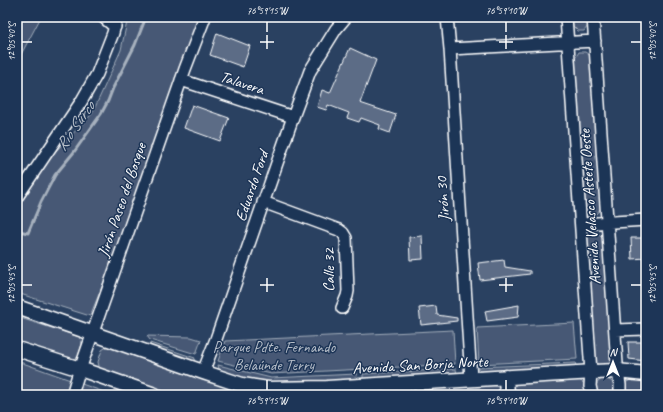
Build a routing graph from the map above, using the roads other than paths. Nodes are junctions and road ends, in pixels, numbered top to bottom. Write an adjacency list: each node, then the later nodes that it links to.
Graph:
1 (103, 17): 7 (street)
2 (205, 17): 11 (street, Jirón Paseo del Bosque)
3 (346, 17): 12 (street, Eduardo Ford)
4 (447, 17): 10 (street, Jirón 30)
5 (566, 17): 9 (street, Avenida Velasco Astete Oeste)
6 (593, 17): 8 (street, Avenida Velasco Astete Oeste)
7 (116, 22): 13 (street)
8 (595, 41): 9 (street); 16 (street, Avenida Velasco Astete Oeste)
9 (568, 43): 10 (street); 17 (street, Avenida Velasco Astete Oeste)
10 (450, 50): 31 (street, Jirón 30)
11 (181, 80): 12 (street, Talavera); 22 (street, Jirón Paseo del Bosque)
12 (293, 117): 14 (street, Eduardo Ford)
13 (17, 197)
14 (263, 202): 19 (street, Calle 32); 27 (street, Eduardo Ford)
15 (646, 220): 16 (street)
16 (607, 222): 17 (street); 21 (street, Avenida Velasco Astete Oeste)
17 (581, 224): 28 (street, Avenida Velasco Astete Oeste)
18 (17, 307): 22 (main road, Avenida San Borja Norte)
19 (342, 308)
20 (646, 329): 21 (street)
21 (615, 330): 25 (street, Avenida Velasco Astete Oeste)
22 (93, 334): 26 (street, Jirón Paseo del Bosque); 27 (main road, Avenida San Borja Norte)
23 (17, 349): 26 (main road)
24 (646, 366): 25 (main road)
25 (617, 368): 28 (main road, Avenida San Borja Norte); 29 (main road, Avenida San Borja Norte); 37 (street, Avenida Velasco Astete Oeste)
26 (80, 369): 33 (street, Jirón Paseo del Bosque); 34 (main road)
27 (203, 372): 32 (main road, Avenida San Borja Norte)
28 (591, 372): 30 (main road, Avenida San Borja Norte); 36 (street, Avenida Velasco Astete Oeste)
29 (646, 374)
30 (506, 377): 31 (main road, Avenida San Borja Norte); 35 (main road)
31 (471, 379): 32 (main road, Avenida San Borja Norte)
32 (333, 391)
33 (72, 395)
34 (155, 395)
35 (507, 395)
36 (592, 395)
37 (620, 395)

